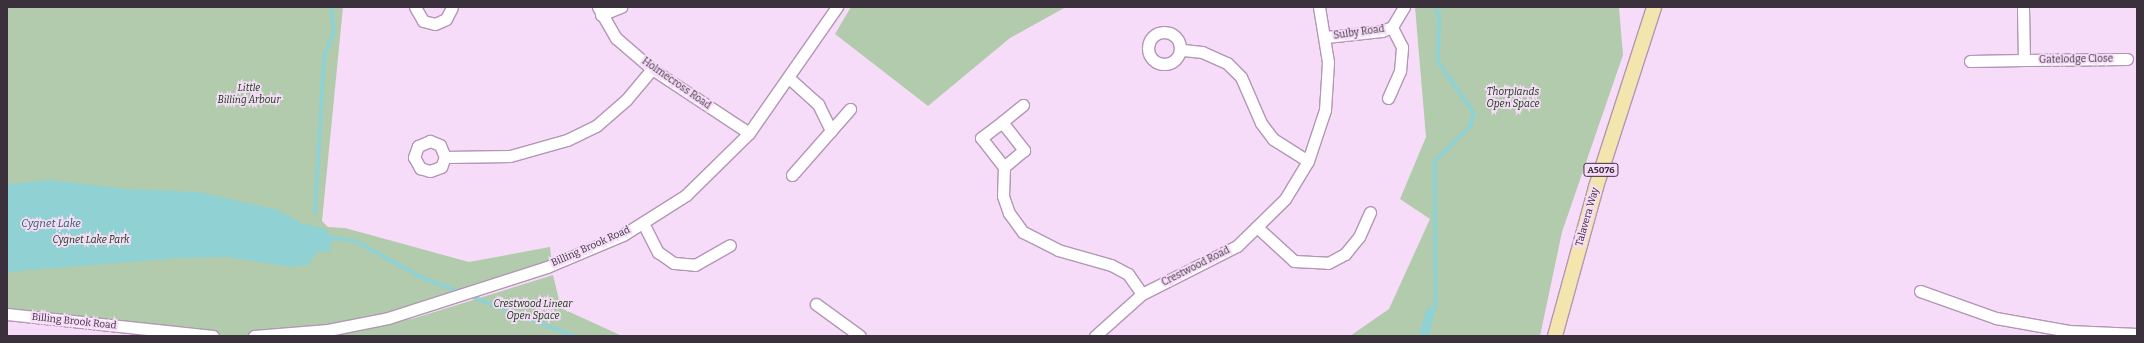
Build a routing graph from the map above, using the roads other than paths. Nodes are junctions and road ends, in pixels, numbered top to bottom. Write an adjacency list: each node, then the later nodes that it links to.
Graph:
1 (415, 7): 2 (street)
2 (452, 7)
3 (621, 7): 9 (street)
4 (837, 7): 17 (street, Billing Brook Road)
5 (1320, 7): 11 (street, Crestwood Road)
6 (1404, 7): 10 (street, Sulby Road)
7 (1654, 7): 41 (main road, Talavera Way / A5076)
8 (2023, 7): 14 (street, Gatelodge Close)
9 (600, 11): 16 (street, Holmecross Road)
10 (1392, 27): 11 (street, Sulby Road); 18 (street)
11 (1326, 37): 25 (street, Crestwood Road)
12 (1183, 50): 25 (street)
13 (2127, 59): 14 (street, Gatelodge Close)
14 (2024, 60): 15 (street, Gatelodge Close)
15 (1970, 61)
16 (652, 69): 23 (street, Holmecross Road); 24 (street)
17 (790, 79): 22 (street); 23 (street, Billing Brook Road)
18 (1388, 98)
19 (1024, 105): 21 (street)
20 (850, 109): 22 (street)
21 (1002, 122): 26 (street); 26 (street)
22 (830, 131): 27 (street)
23 (749, 133): 29 (street, Billing Brook Road)
24 (445, 157)
25 (1308, 161): 30 (street, Crestwood Road)
26 (1004, 166): 33 (street)
27 (792, 175)
28 (1370, 212): 30 (street)
29 (642, 223): 31 (street); 38 (street, Billing Brook Road)
30 (1258, 228): 33 (street, Crestwood Road)
31 (730, 245)
32 (1920, 291): 36 (street)
33 (1142, 294): 40 (street, Crestwood Road)
34 (816, 304): 39 (street)
35 (7, 314): 37 (street, Billing Brook Road)
36 (2137, 334)
37 (213, 336)
38 (254, 336)
39 (860, 336)
40 (1095, 336)
41 (1555, 336)

